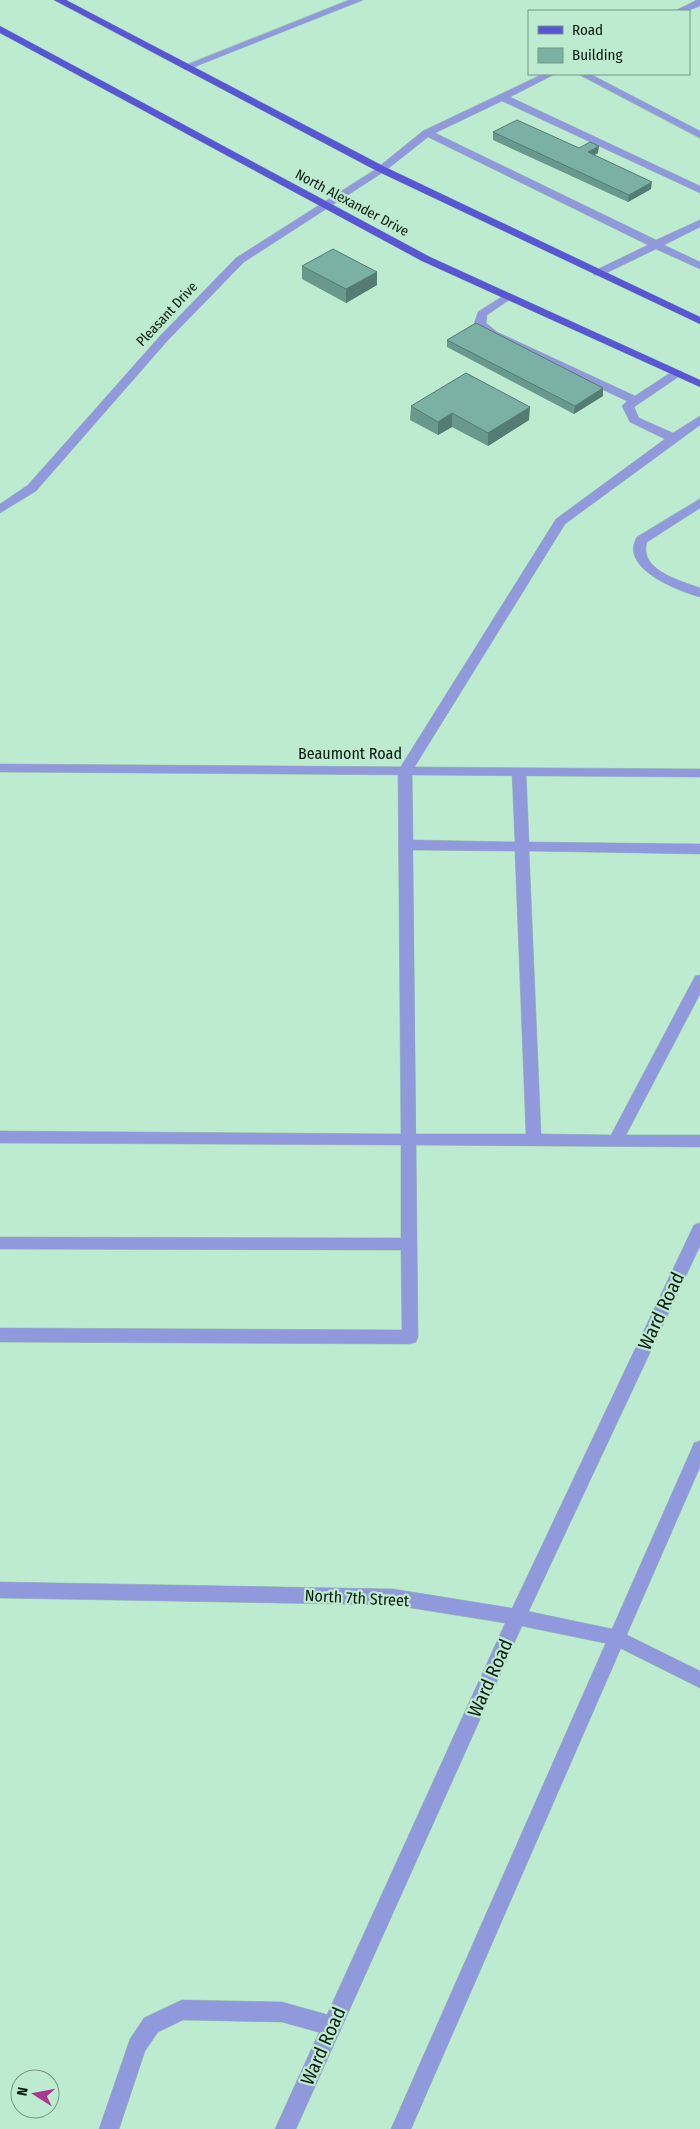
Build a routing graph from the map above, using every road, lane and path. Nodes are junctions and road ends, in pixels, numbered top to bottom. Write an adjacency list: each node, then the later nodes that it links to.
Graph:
1 (59, 0): 6 (main road)
2 (358, 0): 6 (street)
3 (700, 2): 4 (street)
4 (682, 10)
5 (0, 30): 14 (main road, North Alexander Drive)
6 (186, 67): 12 (main road)
7 (548, 75): 9 (street, Pleasant Drive)
8 (585, 75): 11 (street)
9 (502, 97): 10 (street, Pleasant Drive); 13 (street)
10 (427, 133): 12 (street, Pleasant Drive); 16 (street)
11 (700, 135)
12 (382, 169): 14 (street, Pleasant Drive); 18 (main road)
13 (700, 190)
14 (326, 206): 19 (main road, North Alexander Drive); 27 (street, Pleasant Drive)
15 (700, 223): 16 (street)
16 (655, 245): 17 (street); 18 (street)
17 (700, 266)
18 (598, 272): 20 (main road)
19 (508, 296): 21 (main road, North Alexander Drive); 23 (street)
20 (700, 320)
21 (677, 373): 22 (main road, North Alexander Drive); 23 (street)
22 (700, 384)
23 (636, 401): 25 (street)
24 (700, 419): 25 (street)
25 (673, 438): 30 (street)
26 (700, 503): 28 (street)
27 (0, 509)
28 (700, 593)
29 (0, 768): 30 (street, Beaumont Road)
30 (405, 770): 31 (street, Beaumont Road); 33 (street)
31 (519, 772): 32 (street, Beaumont Road); 34 (street)
32 (700, 773)
33 (405, 845): 34 (street); 38 (street)
34 (522, 847): 35 (street); 39 (street)
35 (700, 849)
36 (700, 980): 40 (street)
37 (0, 1137): 38 (street)
38 (408, 1140): 39 (street); 44 (street)
39 (534, 1140): 40 (street)
40 (615, 1141): 41 (street)
41 (700, 1141)
42 (700, 1228): 48 (street, Ward Road)
43 (0, 1243): 44 (street)
44 (408, 1244): 45 (street)
45 (0, 1335)
46 (700, 1448): 49 (street)
47 (0, 1590): 48 (street, North 7th Street)
48 (517, 1617): 49 (street, North 7th Street); 51 (street, Ward Road)
49 (617, 1638): 50 (street, North 7th Street); 54 (street)
50 (700, 1680)
51 (332, 2026): 52 (street); 53 (street, Ward Road)
52 (109, 2129)
53 (285, 2129)
54 (401, 2129)

